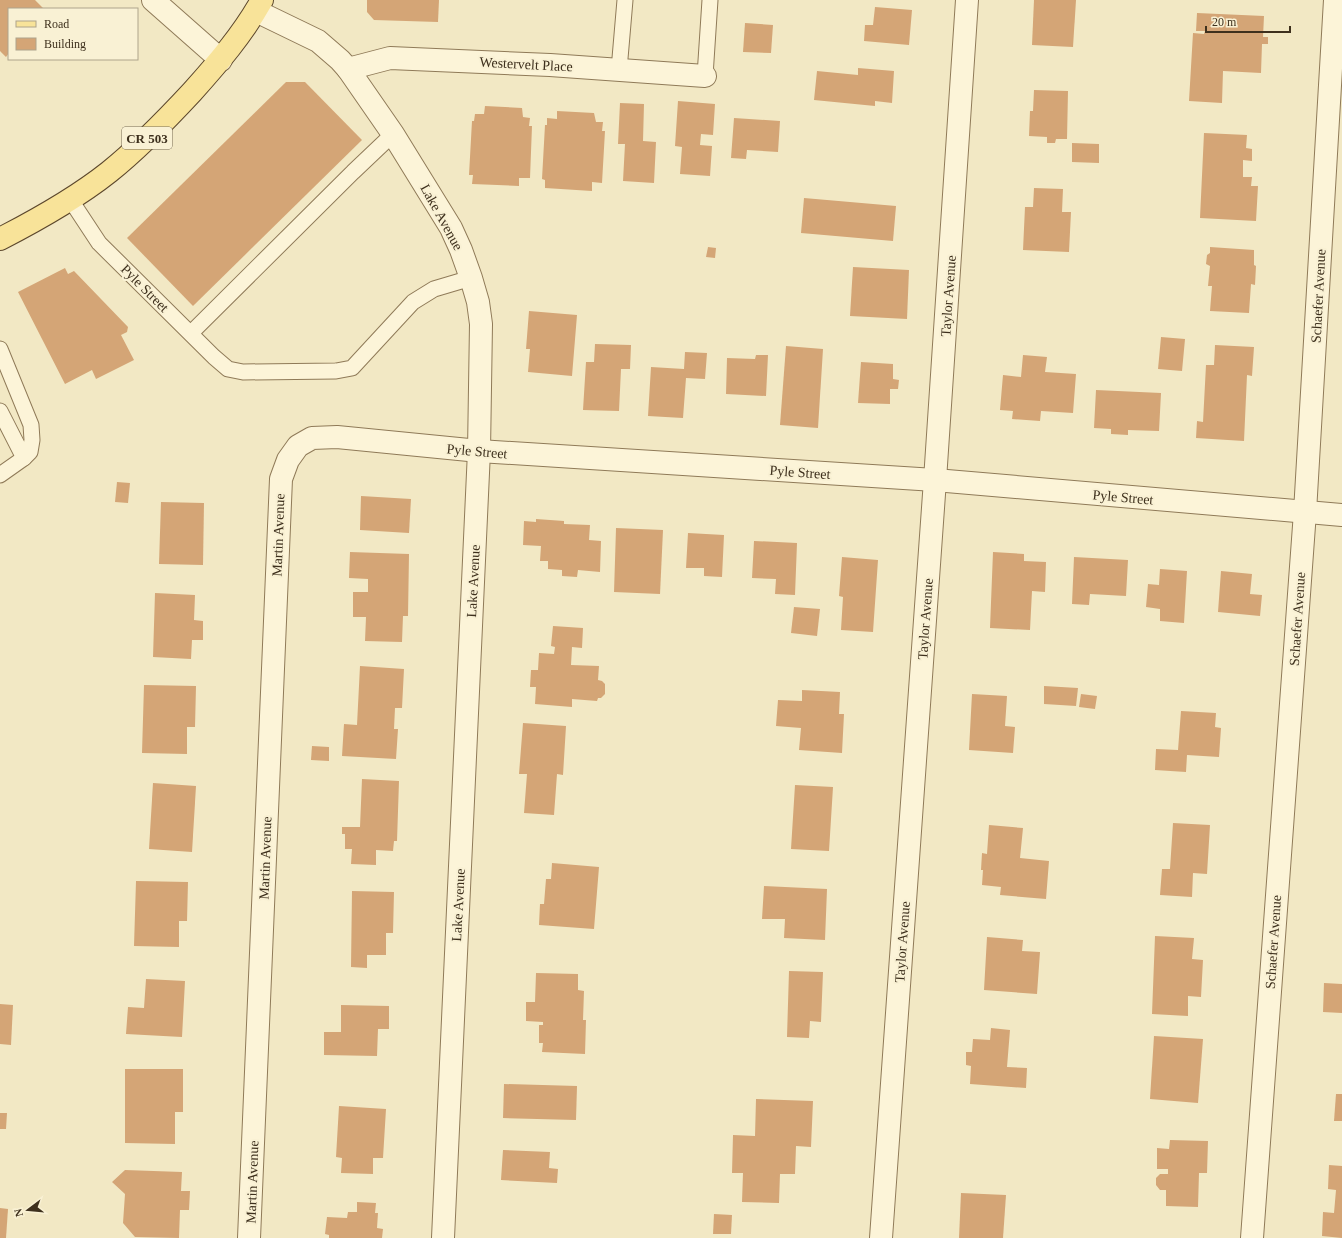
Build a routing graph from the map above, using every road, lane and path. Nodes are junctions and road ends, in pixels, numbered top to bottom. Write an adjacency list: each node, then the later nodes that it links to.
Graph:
1 (153, 0): 7 (street)
2 (625, 0): 9 (lane)
3 (710, 0): 10 (lane)
4 (967, 0): 22 (street, Taylor Avenue)
5 (1335, 0): 23 (street, Schaefer Avenue)
6 (259, 5): 7 (main road, CR 503); 8 (street, Lake Avenue)
7 (221, 60): 12 (main road, CR 503)
8 (348, 69): 9 (street, Westervelt Place); 11 (street, Lake Avenue)
9 (619, 70): 10 (street, Westervelt Place)
10 (705, 76)
11 (393, 134): 14 (street, Lake Avenue); 15 (lane)
12 (70, 199): 13 (main road, CR 503); 15 (lane, Pyle Street)
13 (0, 240)
14 (471, 278): 15 (lane, Pyle Street); 18 (street, Lake Avenue)
15 (191, 333)
16 (0, 349): 19 (lane)
17 (0, 411): 19 (lane)
18 (479, 452): 21 (street, Pyle Street); 22 (street, Pyle Street); 26 (street, Lake Avenue)
19 (24, 458): 20 (lane)
20 (0, 475)
21 (281, 479): 25 (street, Martin Avenue)
22 (935, 480): 23 (street, Pyle Street); 27 (street, Taylor Avenue)
23 (1305, 512): 24 (street, Pyle Street); 28 (street, Schaefer Avenue)
24 (1342, 515)
25 (249, 1238)
26 (442, 1238)
27 (881, 1238)
28 (1252, 1238)

